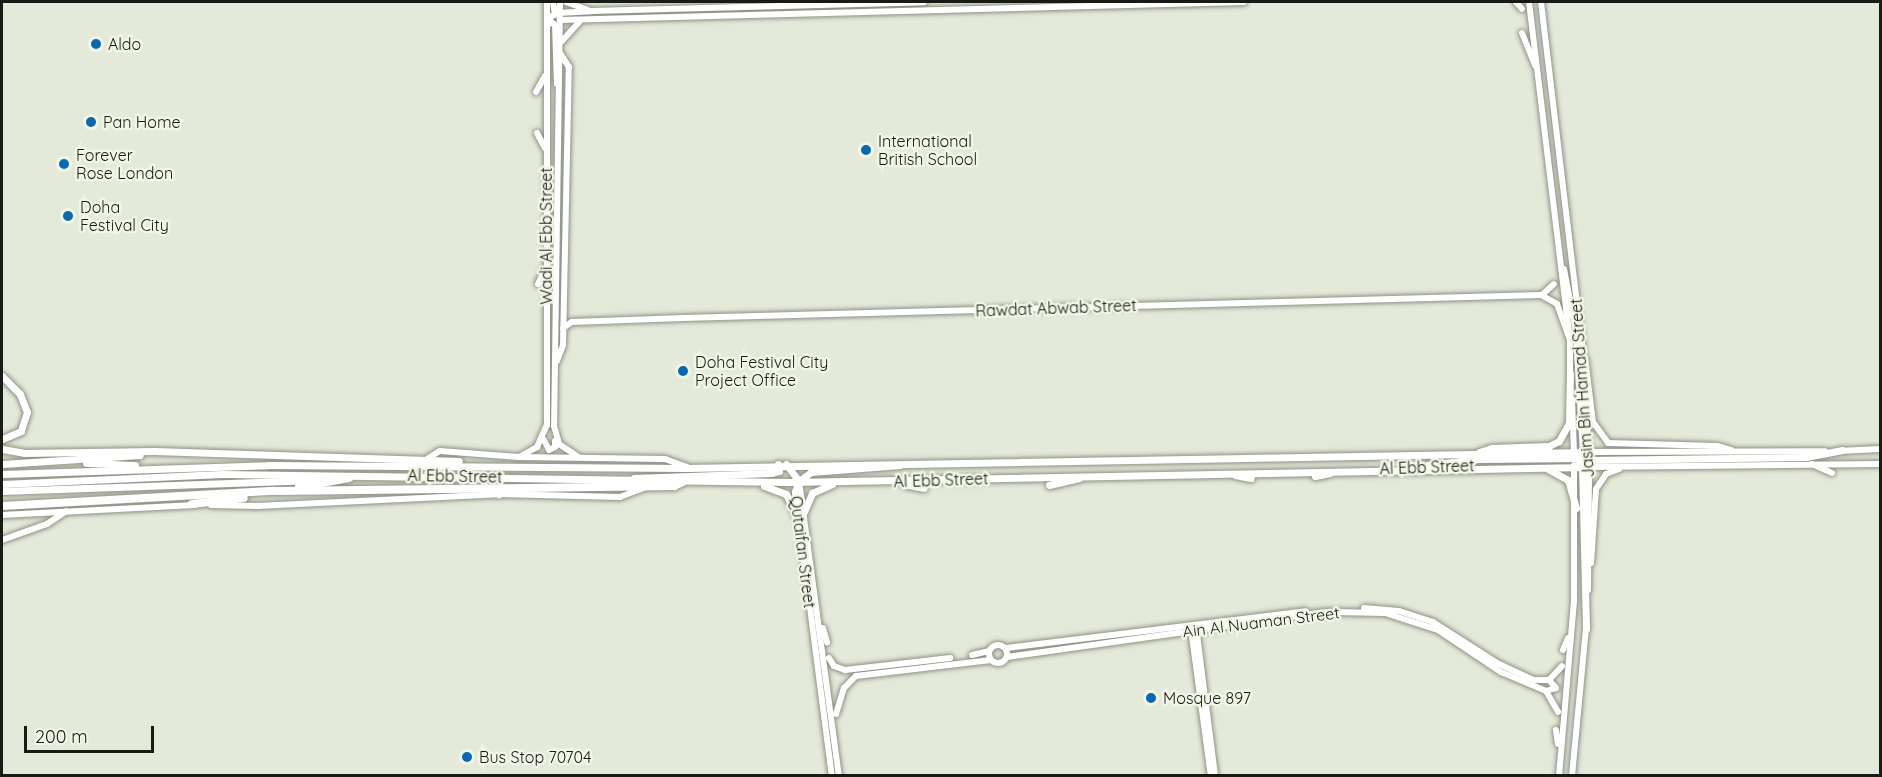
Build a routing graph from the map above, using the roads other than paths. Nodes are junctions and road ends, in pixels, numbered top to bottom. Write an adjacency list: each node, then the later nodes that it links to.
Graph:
1 (547, 2): 17 (street, Wadi Al Ebb Street)
2 (553, 2): 15 (street)
3 (560, 2): 15 (street, Wadi Al Ebb Street)
4 (566, 2): 13 (street)
5 (924, 2): 14 (street)
6 (1067, 2): 11 (street)
7 (1244, 2): 11 (street)
8 (1516, 2): 12 (street)
9 (1529, 2): 21 (street, Jasim Bin Hamad Street)
10 (1541, 2): 40 (street, Jasim Bin Hamad Street)
11 (1047, 6): 14 (street)
12 (1522, 9)
13 (591, 11): 14 (street); 15 (street)
14 (627, 14): 16 (street)
15 (558, 16): 16 (street); 17 (street); 19 (street, Wadi Al Ebb Street)
16 (581, 20): 19 (street)
17 (547, 22): 22 (street, Wadi Al Ebb Street); 24 (street)
18 (1522, 33): 21 (street)
19 (560, 44): 20 (street, Wadi Al Ebb Street)
20 (560, 53): 24 (street, Wadi Al Ebb Street); 28 (street, Wadi Al Ebb Street)
21 (1538, 68): 29 (street, Jasim Bin Hamad Street)
22 (545, 75): 23 (street); 26 (street, Wadi Al Ebb Street)
23 (536, 92)
24 (559, 93): 27 (street, Wadi Al Ebb Street)
25 (537, 133): 26 (street)
26 (546, 151): 30 (street, Wadi Al Ebb Street)
27 (558, 152): 28 (street); 31 (street, Wadi Al Ebb Street)
28 (566, 162): 34 (street, Wadi Al Ebb Street)
29 (1561, 263): 39 (street, Jasim Bin Hamad Street); 56 (street)
30 (546, 265): 32 (street); 44 (street, Wadi Al Ebb Street)
31 (556, 275): 34 (street); 41 (street, Wadi Al Ebb Street)
32 (538, 284)
33 (1554, 284): 35 (street)
34 (564, 287): 36 (street, Wadi Al Ebb Street)
35 (1540, 295): 37 (street, Rawdat Abwab Street); 39 (street, Rawdat Abwab Street)
36 (564, 316): 37 (street); 38 (street, Wadi Al Ebb Street)
37 (572, 322): 38 (street)
38 (563, 328): 41 (street, Wadi Al Ebb Street)
39 (1570, 340): 42 (street, Jasim Bin Hamad Street)
40 (1582, 348): 51 (street); 56 (street, Jasim Bin Hamad Street)
41 (555, 364): 45 (street, Wadi Al Ebb Street)
42 (1570, 373): 52 (main road); 56 (street, Jasim Bin Hamad Street)
43 (2, 376): 46 (main road)
44 (545, 434): 45 (street); 53 (street)
45 (555, 436): 54 (street)
46 (2, 439)
47 (2, 449): 50 (main road)
48 (1881, 449): 49 (street, Al Ebb Street)
49 (1842, 450): 51 (street, Al Ebb Street); 56 (main road)
50 (154, 451): 55 (main road); 57 (main road)
51 (1734, 452): 56 (street, Al Ebb Street)
52 (1477, 453): 56 (main road, Al Ebb Street); 58 (main road, Al Ebb Street)
53 (519, 457): 54 (street, Al Ebb Street); 55 (street, Al Ebb Street)
54 (578, 457): 67 (street, Al Ebb Street)
55 (427, 459): 63 (main road)
56 (1582, 459): 64 (street, Al Ebb Street); 65 (main road, Al Ebb Street); 68 (main road); 95 (street, Jasim Bin Hamad Street); 101 (street, Jasim Bin Hamad Street); 105 (main road)
57 (66, 460): 59 (main road); 66 (main road)
58 (908, 463): 60 (main road, Al Ebb Street); 81 (main road)
59 (2, 464)
60 (782, 464): 67 (main road, Al Ebb Street); 78 (main road); 81 (main road)
61 (1812, 464): 62 (street, Al Ebb Street); 64 (street, Al Ebb Street); 71 (street)
62 (1881, 464)
63 (521, 465): 66 (main road, Al Ebb Street); 67 (main road, Al Ebb Street)
64 (1669, 465): 101 (street)
65 (1484, 466): 68 (main road, Al Ebb Street); 95 (main road)
66 (167, 468): 72 (main road, Al Ebb Street)
67 (687, 468)
68 (1415, 468): 69 (main road, Al Ebb Street)
69 (1342, 470): 70 (main road, Al Ebb Street); 75 (main road)
70 (1211, 472): 74 (main road, Al Ebb Street); 77 (main road)
71 (1832, 473)
72 (2, 474)
73 (365, 475): 76 (main road); 78 (main road, Al Ebb Street); 84 (main road, Al Ebb Street)
74 (1095, 475): 83 (main road, Al Ebb Street); 85 (main road)
75 (1315, 476)
76 (349, 478): 89 (main road); 90 (highway)
77 (1251, 478)
78 (587, 482): 79 (main road, Al Ebb Street)
79 (683, 482): 80 (main road, Al Ebb Street); 87 (highway)
80 (735, 482): 81 (main road, Al Ebb Street); 99 (main road)
81 (798, 482): 82 (main road, Al Ebb Street); 97 (street, Qutaifan Street); 99 (street, Qutaifan Street)
82 (840, 482): 83 (main road, Al Ebb Street); 97 (main road)
83 (893, 482): 88 (main road)
84 (2, 484)
85 (1049, 485)
86 (484, 486): 87 (highway); 91 (highway); 92 (highway)
87 (649, 486): 92 (street)
88 (924, 488)
89 (2, 491)
90 (274, 491): 91 (highway); 94 (highway)
91 (291, 492): 93 (highway)
92 (499, 494): 93 (street)
93 (192, 504): 96 (street)
94 (3, 505)
95 (1576, 508): 102 (street, Jasim Bin Hamad Street)
96 (66, 511): 98 (street); 100 (street)
97 (804, 512): 103 (street, Qutaifan Street)
98 (2, 515)
99 (798, 519): 122 (street, Qutaifan Street)
100 (2, 540)
101 (1589, 566): 105 (street, Jasim Bin Hamad Street)
102 (1574, 602): 108 (street); 121 (street, Jasim Bin Hamad Street)
103 (817, 612): 106 (street); 123 (street, Qutaifan Street)
104 (1194, 628): 107 (street, Ain Al Nuaman Street); 110 (street, Ain Al Nuaman Street); 115 (street, Ain Al Nuaman Street); 117 (street, Ain Al Nuaman Street); 124 (street); 125 (street)
105 (1586, 629): 126 (street, Jasim Bin Hamad Street)
106 (827, 642)
107 (1006, 648): 109 (street); 110 (street)
108 (1563, 650)
109 (989, 651): 112 (street); 114 (street)
110 (1007, 657): 112 (street)
111 (829, 658): 114 (street)
112 (991, 660): 116 (street)
113 (1562, 666): 115 (street)
114 (845, 670): 116 (street)
115 (1549, 680): 117 (street)
116 (846, 684): 119 (street)
117 (1546, 691): 118 (street)
118 (1558, 712)
119 (836, 714)
120 (1556, 730): 121 (street)
121 (1559, 774)
122 (832, 776)
123 (839, 776)
124 (1211, 776)
125 (1215, 776)
126 (1572, 776)

